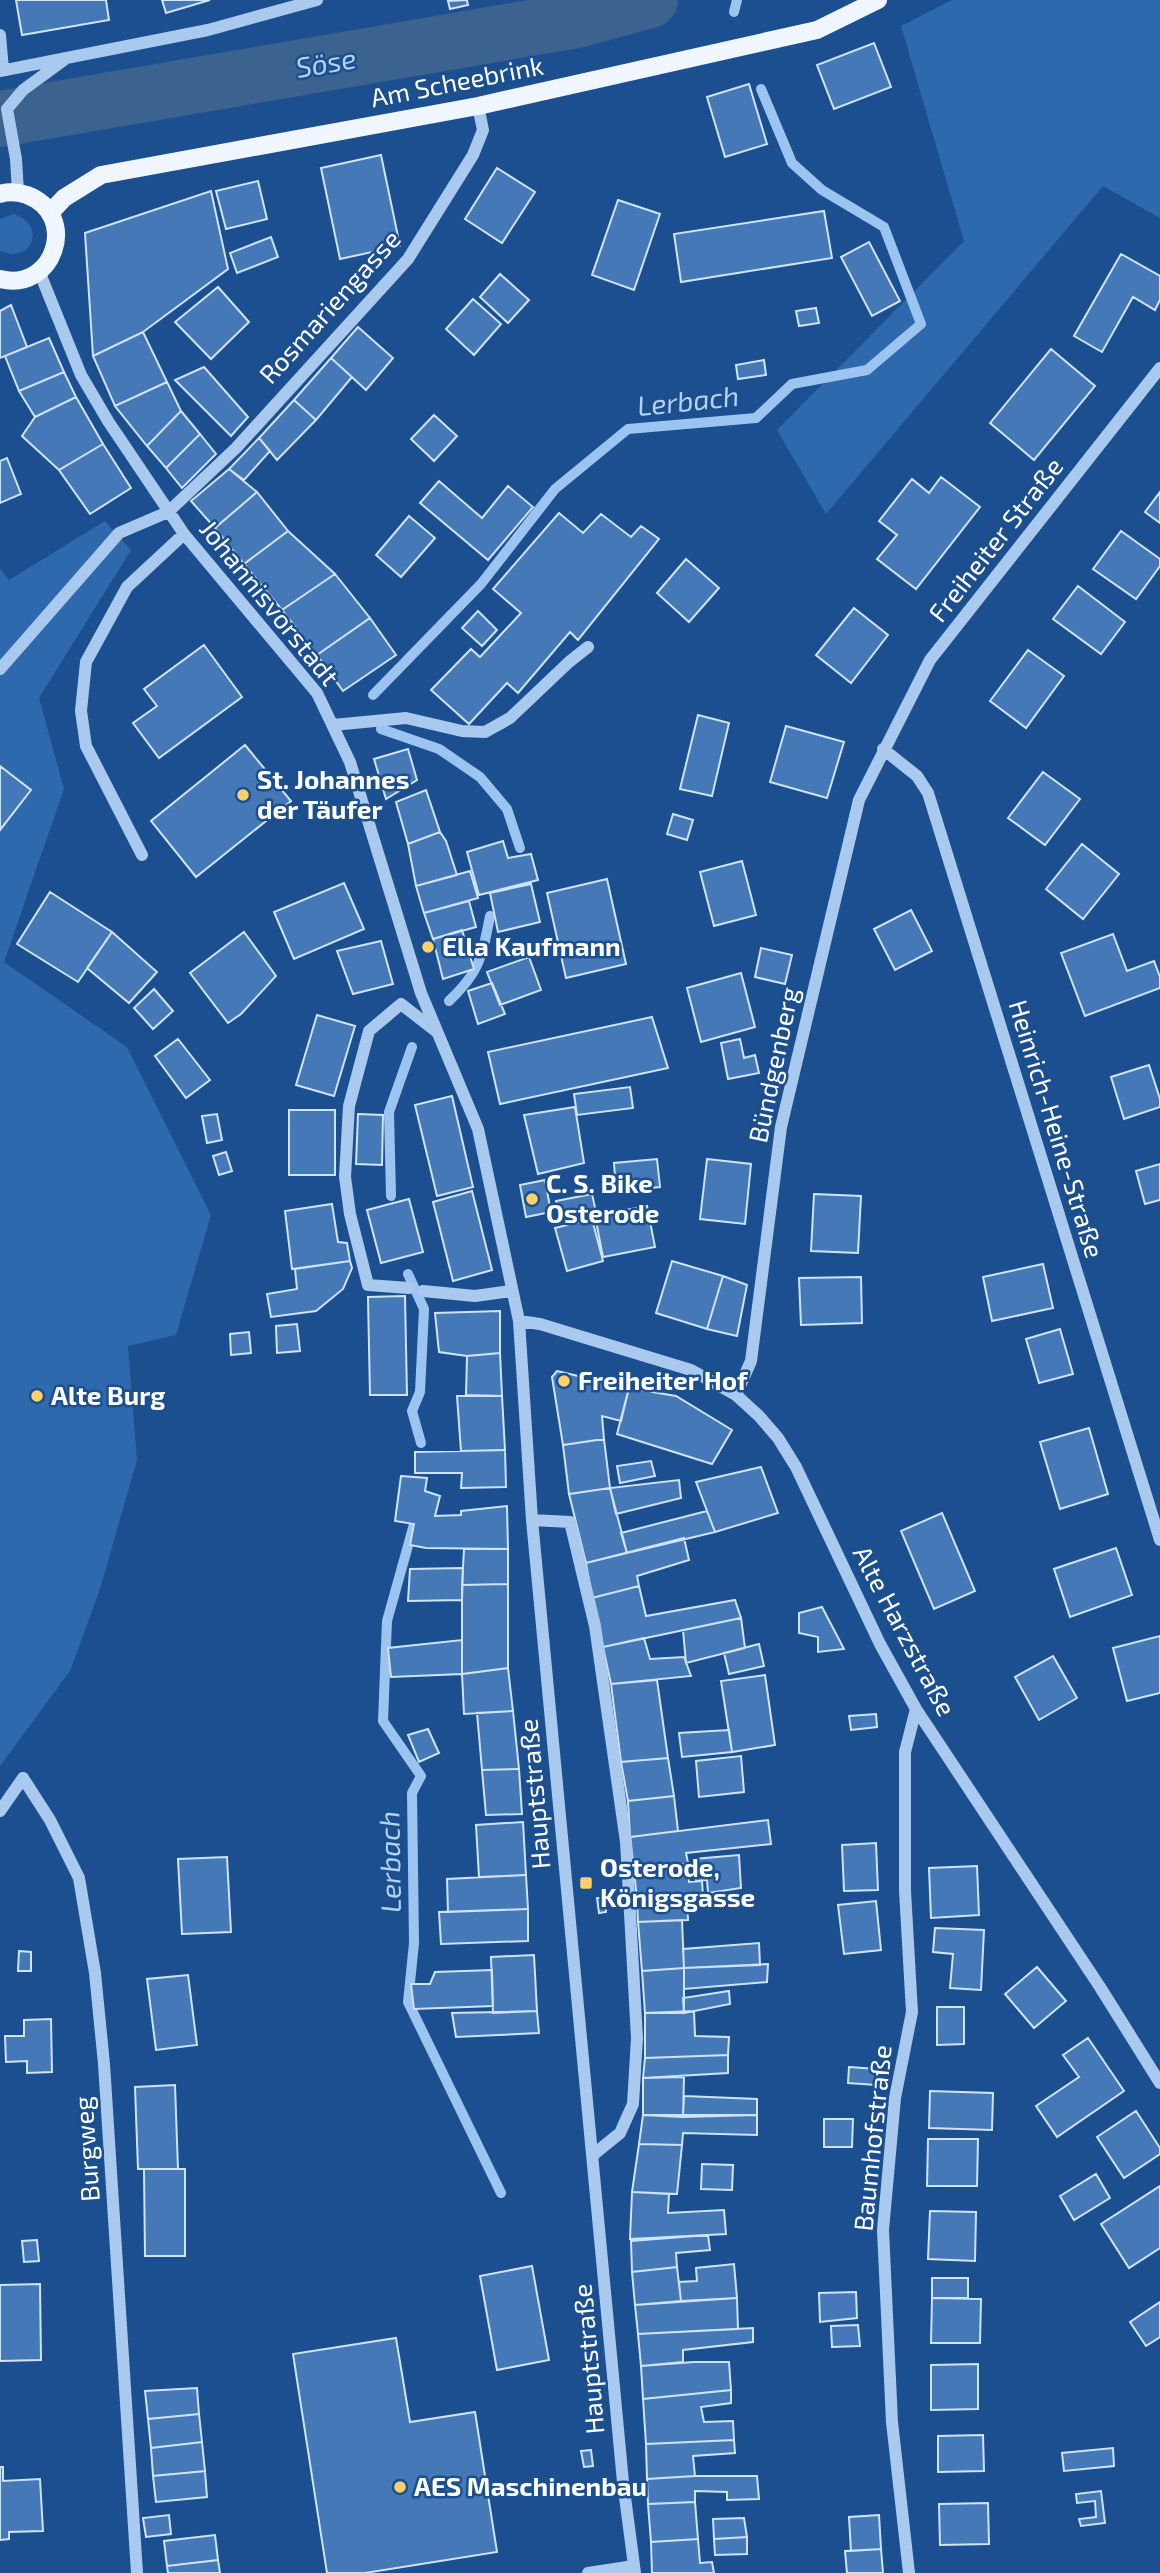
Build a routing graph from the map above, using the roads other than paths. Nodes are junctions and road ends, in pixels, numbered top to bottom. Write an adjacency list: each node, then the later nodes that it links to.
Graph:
1 (317, 0): 4 (street)
2 (878, 0): 7 (main road, Am Scheebrink)
3 (0, 36): 5 (street)
4 (68, 57): 5 (street); 6 (street)
5 (2, 70)
6 (4, 106): 8 (street)
7 (478, 106): 10 (main road, Am Scheebrink); 14 (street, Rosmariengasse)
8 (18, 192): 9 (main road); 10 (main road)
9 (0, 194)
10 (50, 213): 11 (main road)
11 (40, 271): 12 (main road); 14 (street, Johannisvorstadt)
12 (0, 279)
13 (1160, 368): 19 (street, Freiheiter Straße)
14 (168, 512): 15 (street, Johannisvorstadt); 17 (street)
15 (184, 534): 18 (street, Johannisvorstadt); 20 (street)
16 (588, 647): 18 (street)
17 (0, 669)
18 (332, 725): 21 (street, Johannisvorstadt)
19 (883, 749): 26 (street, Bündgenberg); 28 (street, Heinrich-Heine-Straße)
20 (142, 855)
21 (437, 1028): 22 (street); 24 (street, Hauptstraße)
22 (409, 1289)
23 (423, 1291): 24 (street)
24 (511, 1291): 25 (street, Hauptstraße)
25 (519, 1321): 26 (street, Alte Harzstraße); 27 (street, Hauptstraße)
26 (736, 1395): 29 (street, Alte Harzstraße)
27 (532, 1520): 32 (street, Hauptstraße); 32 (street)
28 (1160, 1540)
29 (916, 1709): 31 (street, Alte Harzstraße); 36 (street, Baumhofstraße)
30 (0, 1811): 34 (street, Burgweg)
31 (1160, 2083)
32 (593, 2155): 33 (street, Hauptstraße)
33 (635, 2569): 35 (street)
34 (137, 2573)
35 (588, 2573)
36 (909, 2573)

